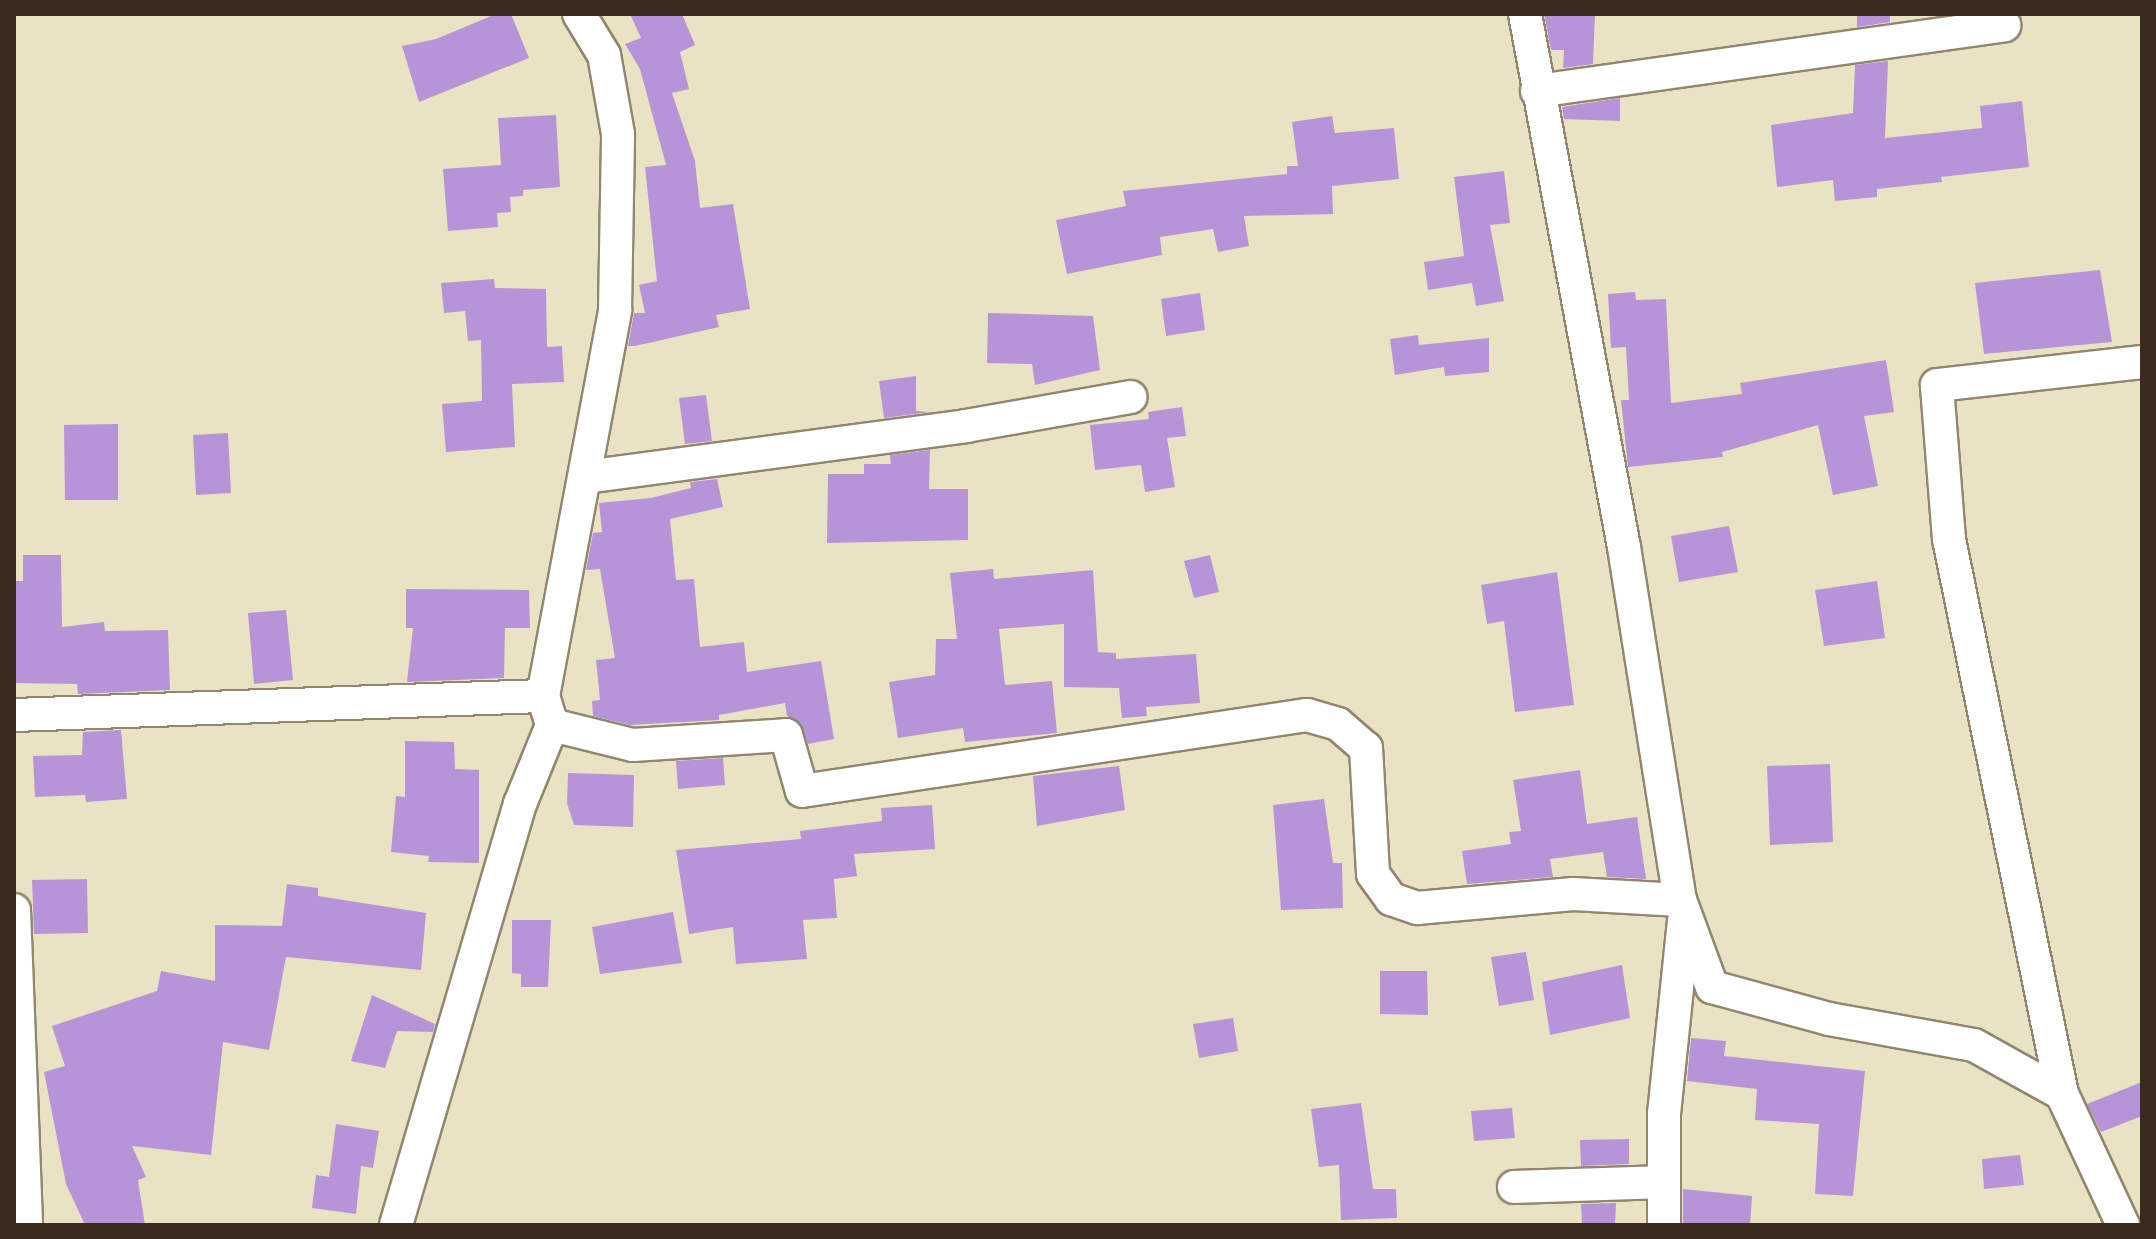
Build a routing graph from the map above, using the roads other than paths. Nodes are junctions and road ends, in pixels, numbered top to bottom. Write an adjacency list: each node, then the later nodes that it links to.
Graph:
1 (579, 14): 7 (street)
2 (1525, 14): 4 (street)
3 (2004, 25): 4 (street)
4 (1537, 91): 10 (street)
5 (2142, 362): 12 (street)
6 (1130, 397): 7 (street)
7 (585, 477): 8 (street)
8 (548, 710): 9 (street); 10 (street); 16 (street)
9 (14, 715)
10 (1682, 907): 12 (street); 13 (street)
11 (14, 910): 15 (street)
12 (2062, 1094): 18 (street)
13 (1664, 1182): 14 (street); 17 (street)
14 (1514, 1187)
15 (26, 1225)
16 (396, 1225)
17 (1664, 1225)
18 (2123, 1225)

